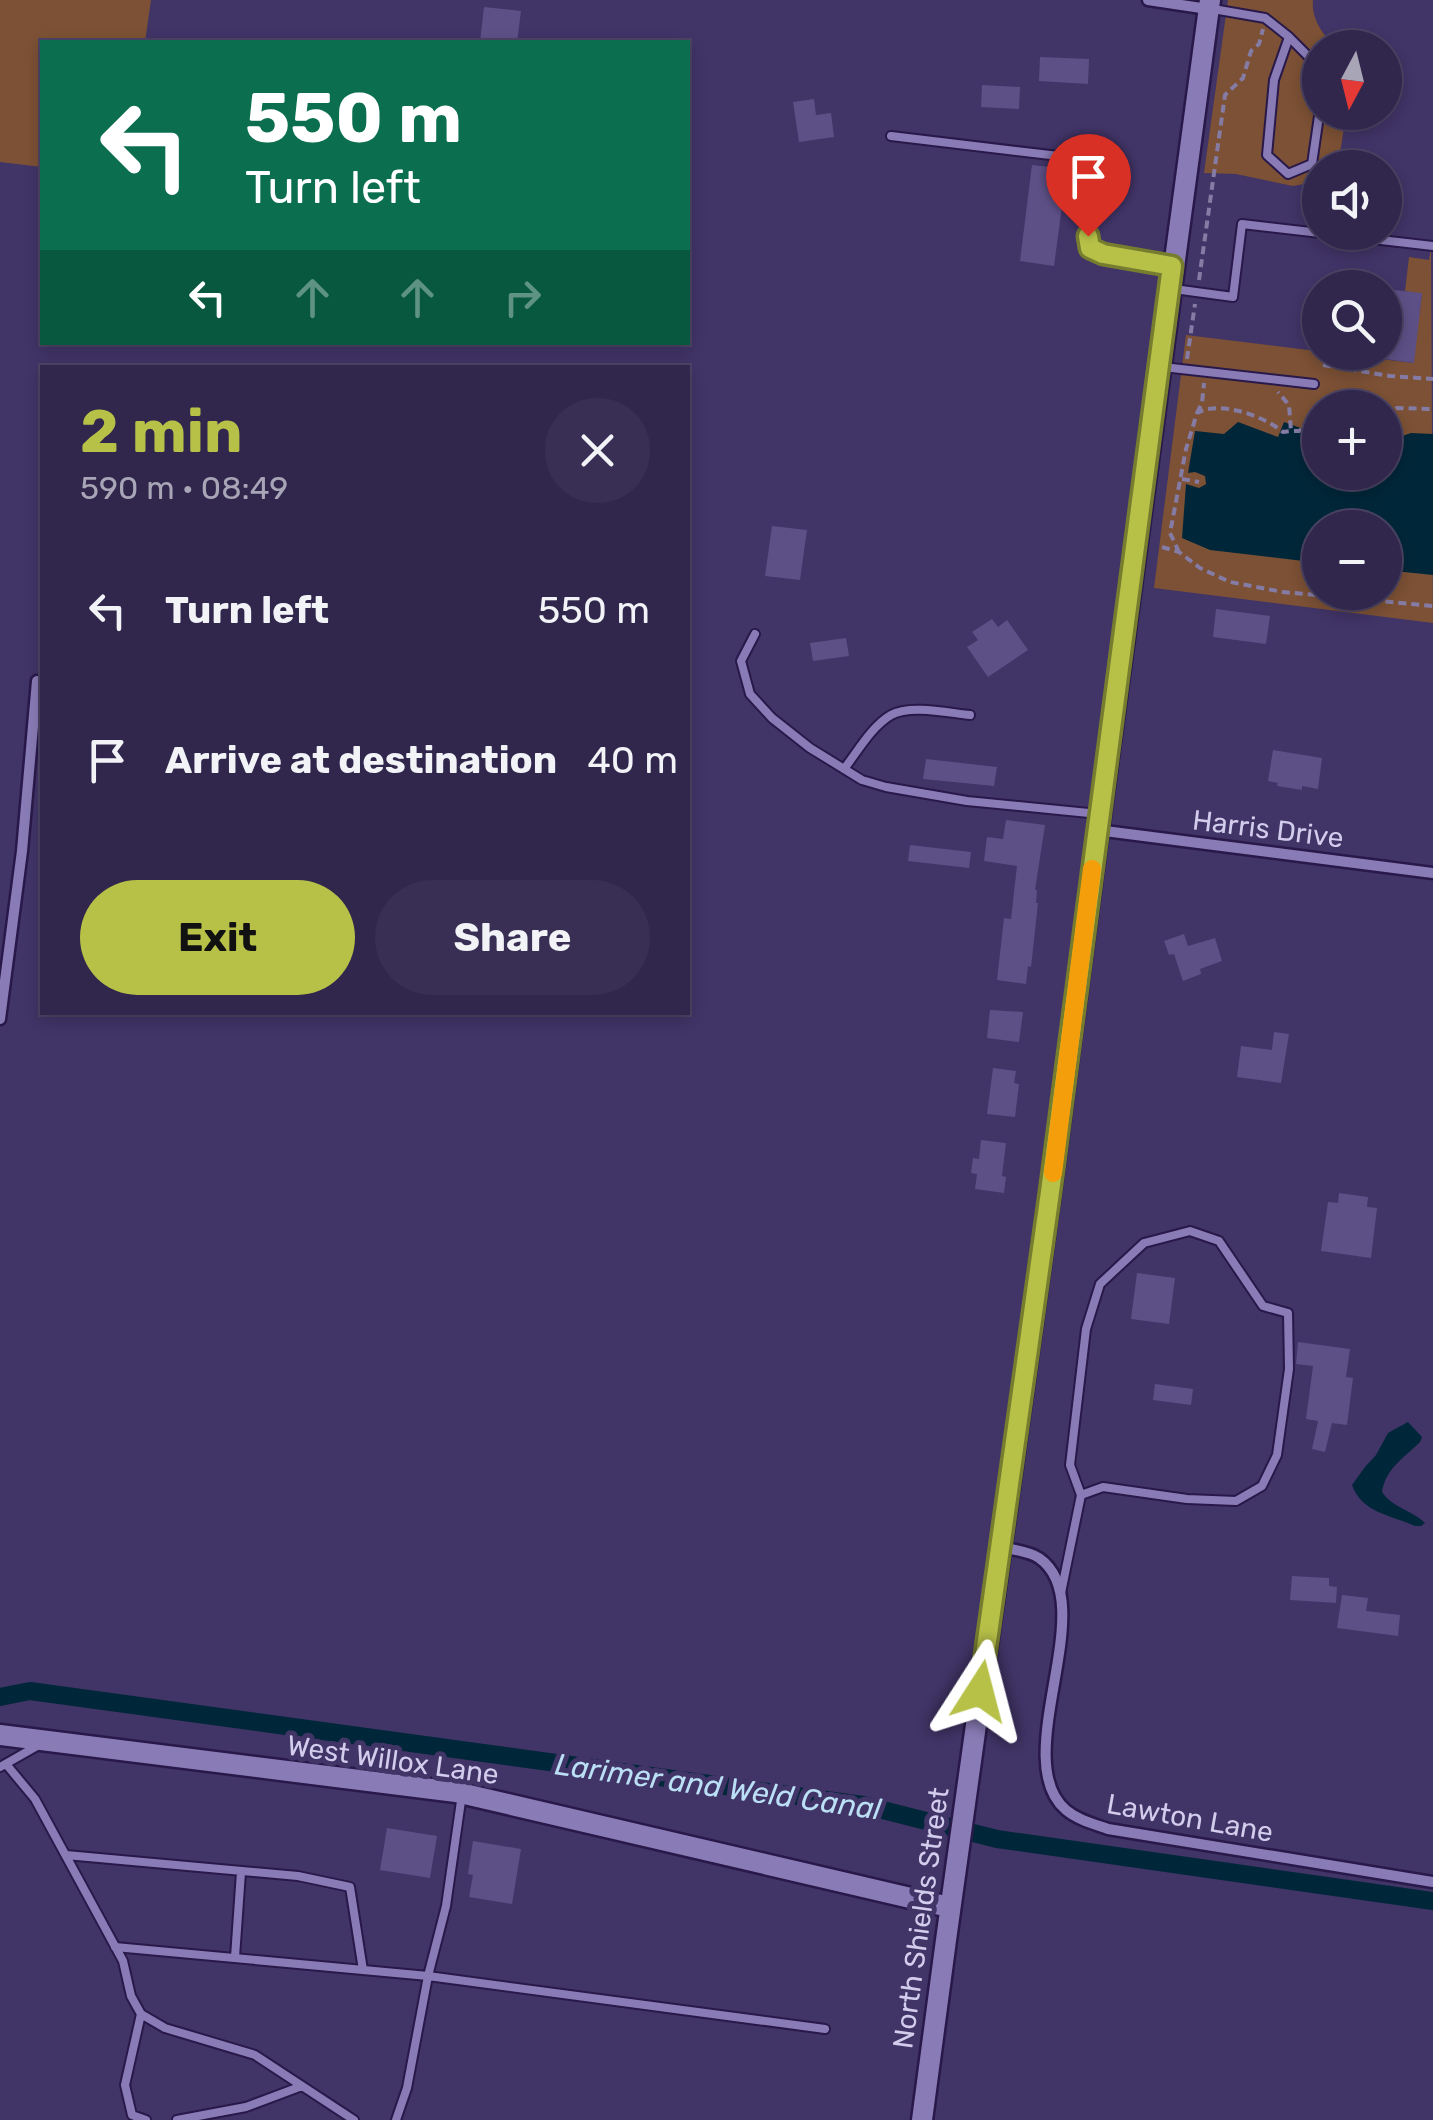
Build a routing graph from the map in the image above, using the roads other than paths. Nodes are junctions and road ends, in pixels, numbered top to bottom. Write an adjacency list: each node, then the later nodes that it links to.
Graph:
1 (1148, 0): 2 (street)
2 (1209, 4): 3 (lane); 8 (main road, North Shields Street)
3 (1289, 37): 4 (lane); 5 (lane)
4 (1302, 50)
5 (1317, 130)
6 (890, 136): 8 (lane)
7 (1433, 246): 9 (lane)
8 (1172, 266): 9 (main road, North Shields Street)
9 (1169, 289): 10 (main road, North Shields Street)
10 (1158, 367): 11 (lane); 16 (main road, North Shields Street)
11 (1314, 384)
12 (755, 634): 15 (lane)
13 (37, 681): 18 (street)
14 (970, 715): 15 (lane)
15 (844, 769): 16 (lane)
16 (1098, 822): 17 (street, Harris Drive); 20 (main road, North Shields Street)
17 (1433, 873)
18 (0, 1019)
19 (1082, 1495): 19 (lane); 21 (lane)
20 (1002, 1547): 21 (street); 29 (main road, North Shields Street)
21 (1062, 1593): 28 (street, Lawton Lane)
22 (0, 1735): 23 (main road, West Willox Lane)
23 (45, 1741): 24 (lane); 25 (main road, West Willox Lane)
24 (3, 1766): 26 (lane)
25 (462, 1794): 29 (main road, West Willox Lane); 33 (lane)
26 (66, 1855): 27 (lane); 30 (lane)
27 (240, 1872): 31 (lane); 32 (lane)
28 (1433, 1882)
29 (949, 1907): 41 (main road, North Shields Street)
30 (115, 1947): 31 (lane); 34 (lane)
31 (236, 1957): 32 (lane)
32 (363, 1970): 33 (lane)
33 (428, 1976): 35 (lane); 40 (lane)
34 (141, 2014): 36 (lane); 37 (lane)
35 (825, 2029)
36 (302, 2086): 38 (lane); 39 (lane)
37 (146, 2120)
38 (177, 2120)
39 (354, 2120)
40 (396, 2120)
41 (922, 2120)

